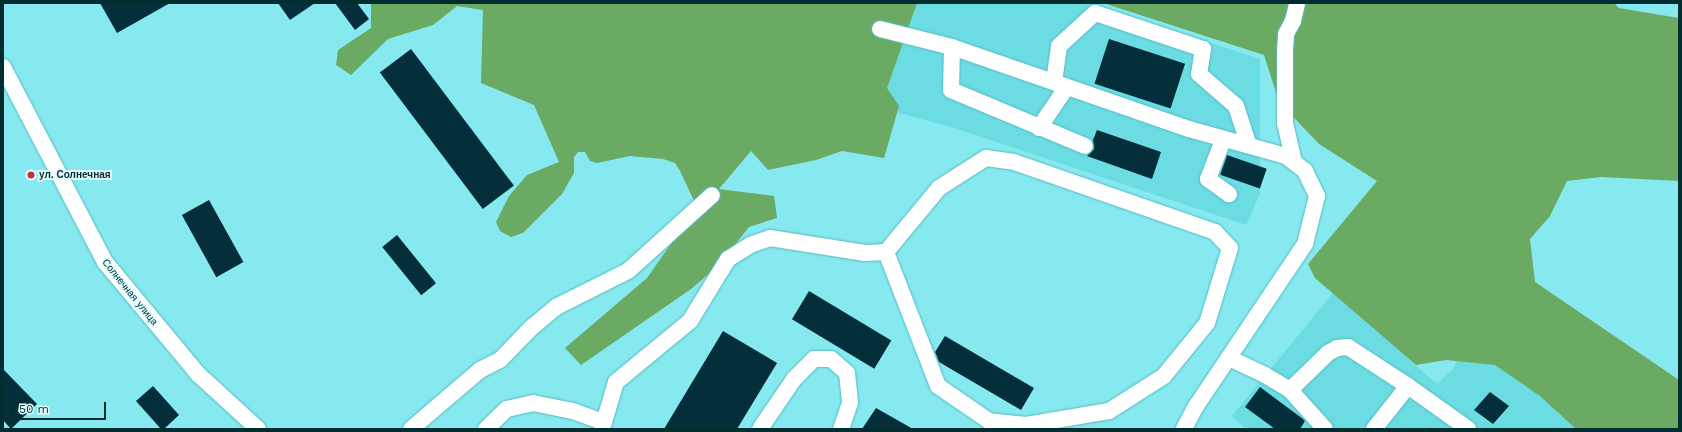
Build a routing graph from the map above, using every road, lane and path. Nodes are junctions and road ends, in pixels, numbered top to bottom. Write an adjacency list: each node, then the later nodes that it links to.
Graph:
1 (1297, 3): 10 (street)
2 (880, 29): 3 (street)
3 (952, 47): 5 (street); 6 (street)
4 (3, 66): 18 (street, Солнечная улица)
5 (1060, 85): 6 (street); 7 (street); 8 (street)
6 (1039, 128): 9 (street)
7 (1224, 140): 8 (street); 11 (street)
8 (1248, 144): 10 (street)
9 (1085, 146)
10 (1294, 162): 14 (street)
11 (1229, 194)
12 (712, 195): 19 (street)
13 (886, 252): 13 (street); 17 (street)
14 (1229, 358): 16 (street); 23 (street)
15 (1408, 386): 16 (street); 25 (street); 26 (street)
16 (1290, 390): 24 (street)
17 (603, 426): 20 (street)
18 (258, 429)
19 (412, 429)
20 (486, 429)
21 (760, 429): 22 (street)
22 (841, 429)
23 (1184, 429)
24 (1324, 429)
25 (1374, 429)
26 (1468, 429)

